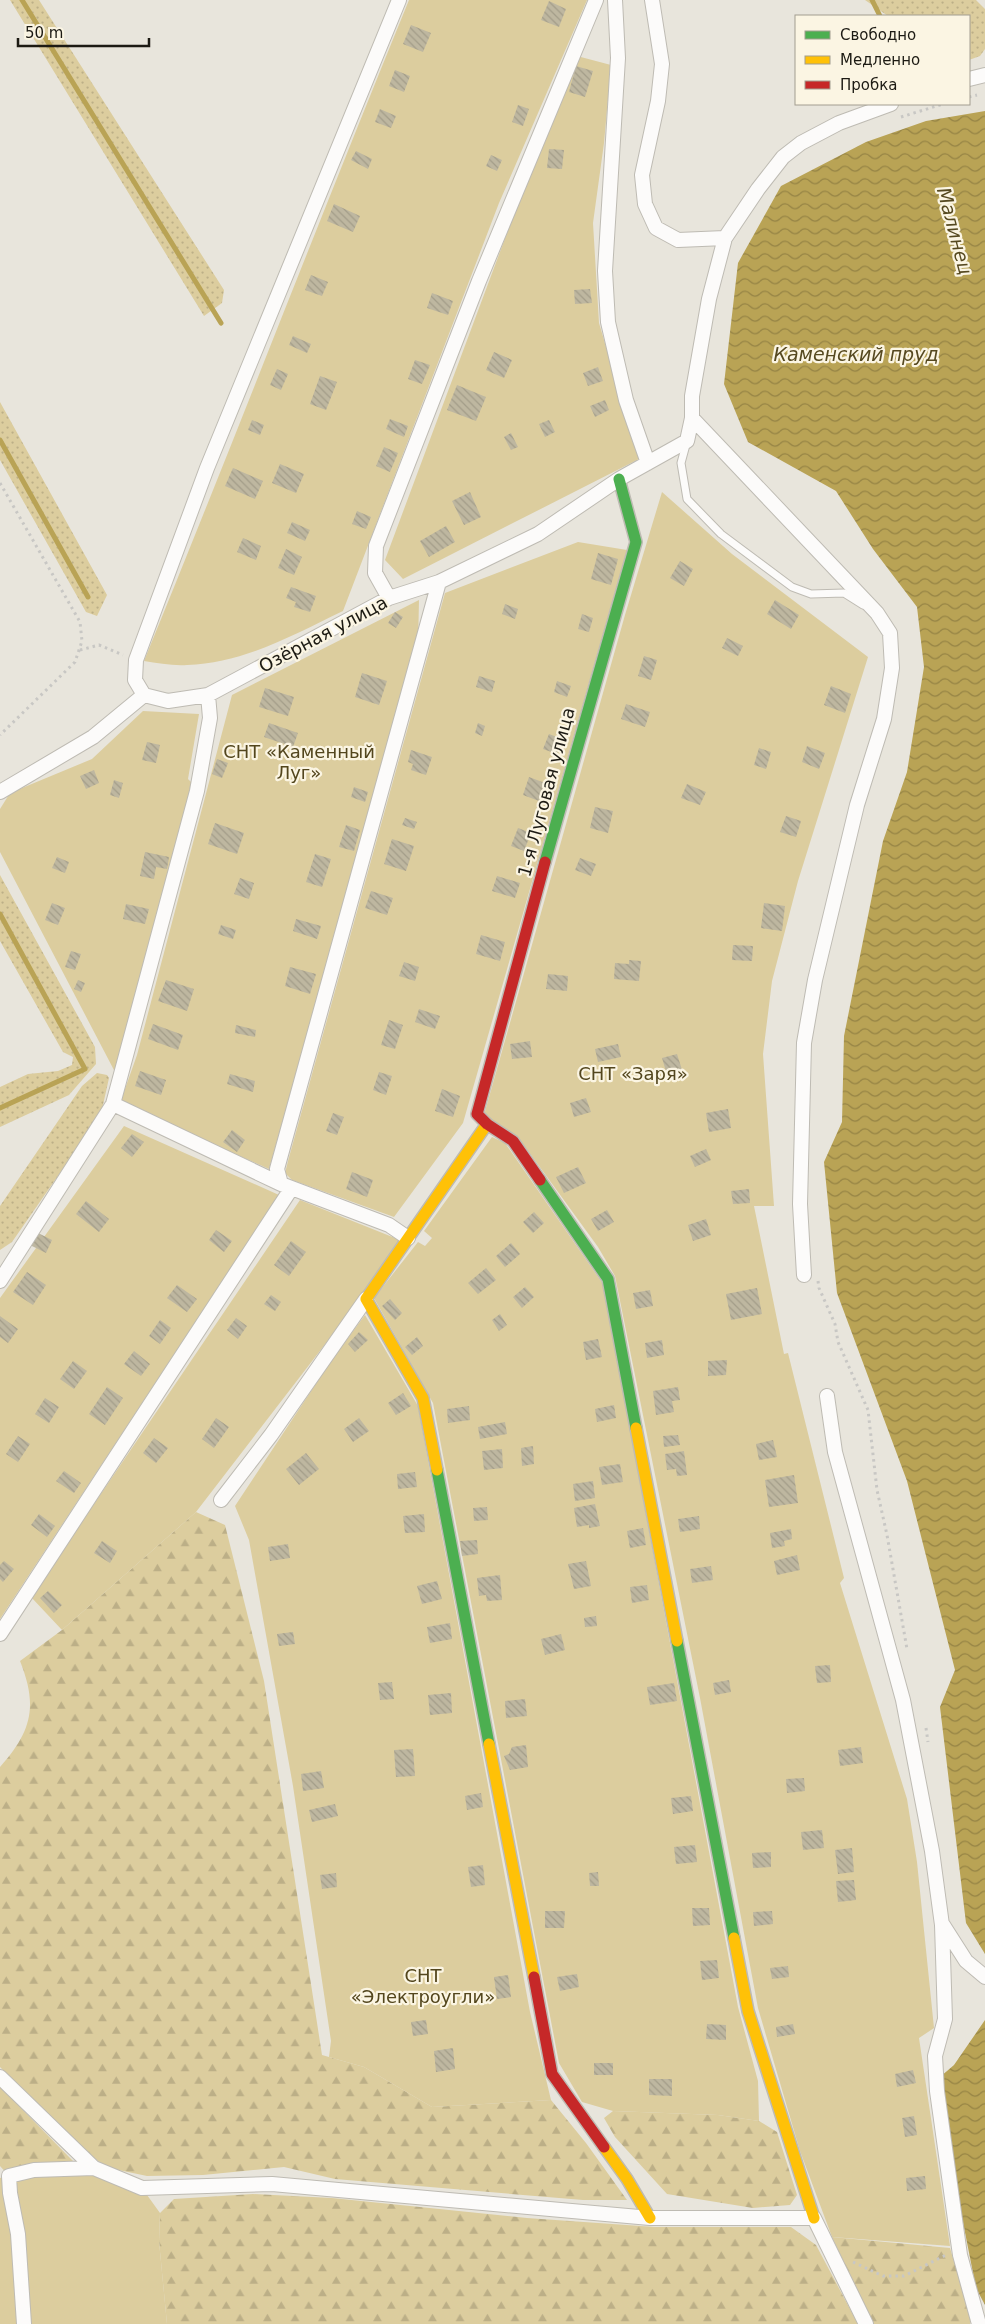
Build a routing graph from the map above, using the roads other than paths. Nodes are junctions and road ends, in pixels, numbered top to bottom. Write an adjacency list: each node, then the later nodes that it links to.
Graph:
1 (399, 0): 16 (street)
2 (596, 0): 14 (street)
3 (615, 0): 11 (street)
4 (652, 0): 8 (street)
5 (985, 75): 6 (street)
6 (970, 79)
7 (888, 105): 8 (street)
8 (726, 238): 9 (street)
9 (692, 418): 10 (street); 15 (street)
10 (687, 441): 11 (street, Озёрная улица); 15 (lane)
11 (648, 463): 12 (street, Озёрная улица)
12 (619, 479): 13 (street, Озёрная улица); 20 (street, 1-я Луговая улица)
13 (439, 582): 14 (street, Озёрная улица); 21 (street)
14 (389, 598): 17 (street, Озёрная улица)
15 (877, 613): 23 (street)
16 (144, 695): 17 (street, Озёрная улица); 18 (street)
17 (208, 696): 19 (street)
18 (0, 792)
19 (113, 1104): 21 (street); 24 (street)
20 (487, 1124): 22 (street); 34 (street)
21 (286, 1187): 22 (street); 28 (street)
22 (408, 1238): 25 (street)
23 (804, 1275)
24 (0, 1281)
25 (366, 1299): 27 (street); 33 (street)
26 (827, 1396): 29 (street)
27 (221, 1500)
28 (0, 1634)
29 (942, 1925): 30 (street); 37 (street)
30 (985, 1976)
31 (0, 2077): 32 (street)
32 (94, 2168): 33 (street); 35 (street)
33 (650, 2218): 34 (street)
34 (814, 2218): 36 (street)
35 (24, 2324)
36 (866, 2324)
37 (979, 2324)

